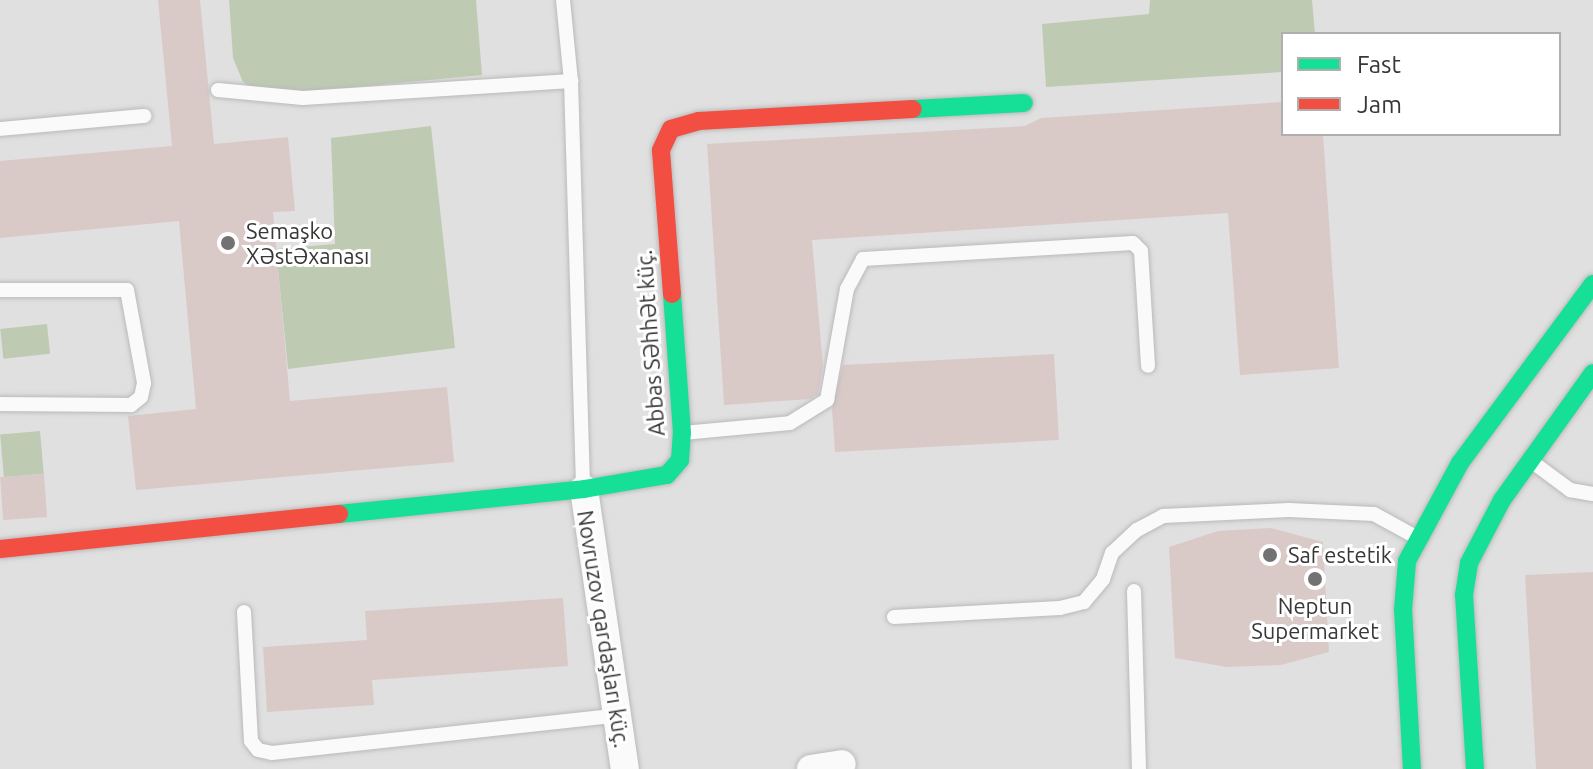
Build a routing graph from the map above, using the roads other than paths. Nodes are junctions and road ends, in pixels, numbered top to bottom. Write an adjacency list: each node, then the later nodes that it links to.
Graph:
1 (563, 0): 2 (lane)
2 (571, 81): 3 (lane); 14 (lane)
3 (218, 90)
4 (1024, 103): 12 (street, Abbas Səhhət küç.)
5 (144, 116): 6 (lane)
6 (0, 129)
7 (1593, 284): 16 (street)
8 (0, 290): 11 (lane)
9 (1148, 366): 12 (lane)
10 (1593, 373): 13 (street)
11 (0, 404)
12 (682, 433): 14 (street, Abbas Səhhət küç.)
13 (1531, 460): 15 (lane); 18 (street)
14 (584, 489): 17 (street, Abbas Səhhət küç.); 22 (street, Novruzov qardaşları küç.)
15 (1593, 494)
16 (1416, 537): 18 (street); 21 (lane); 27 (street)
17 (0, 549)
18 (1456, 556): 28 (street)
19 (1134, 591): 26 (lane)
20 (244, 612): 22 (lane)
21 (894, 617)
22 (619, 715): 24 (street, Novruzov qardaşları küç.)
23 (842, 764): 25 (street)
24 (625, 769)
25 (811, 769)
26 (1139, 769)
27 (1412, 769)
28 (1475, 769)

